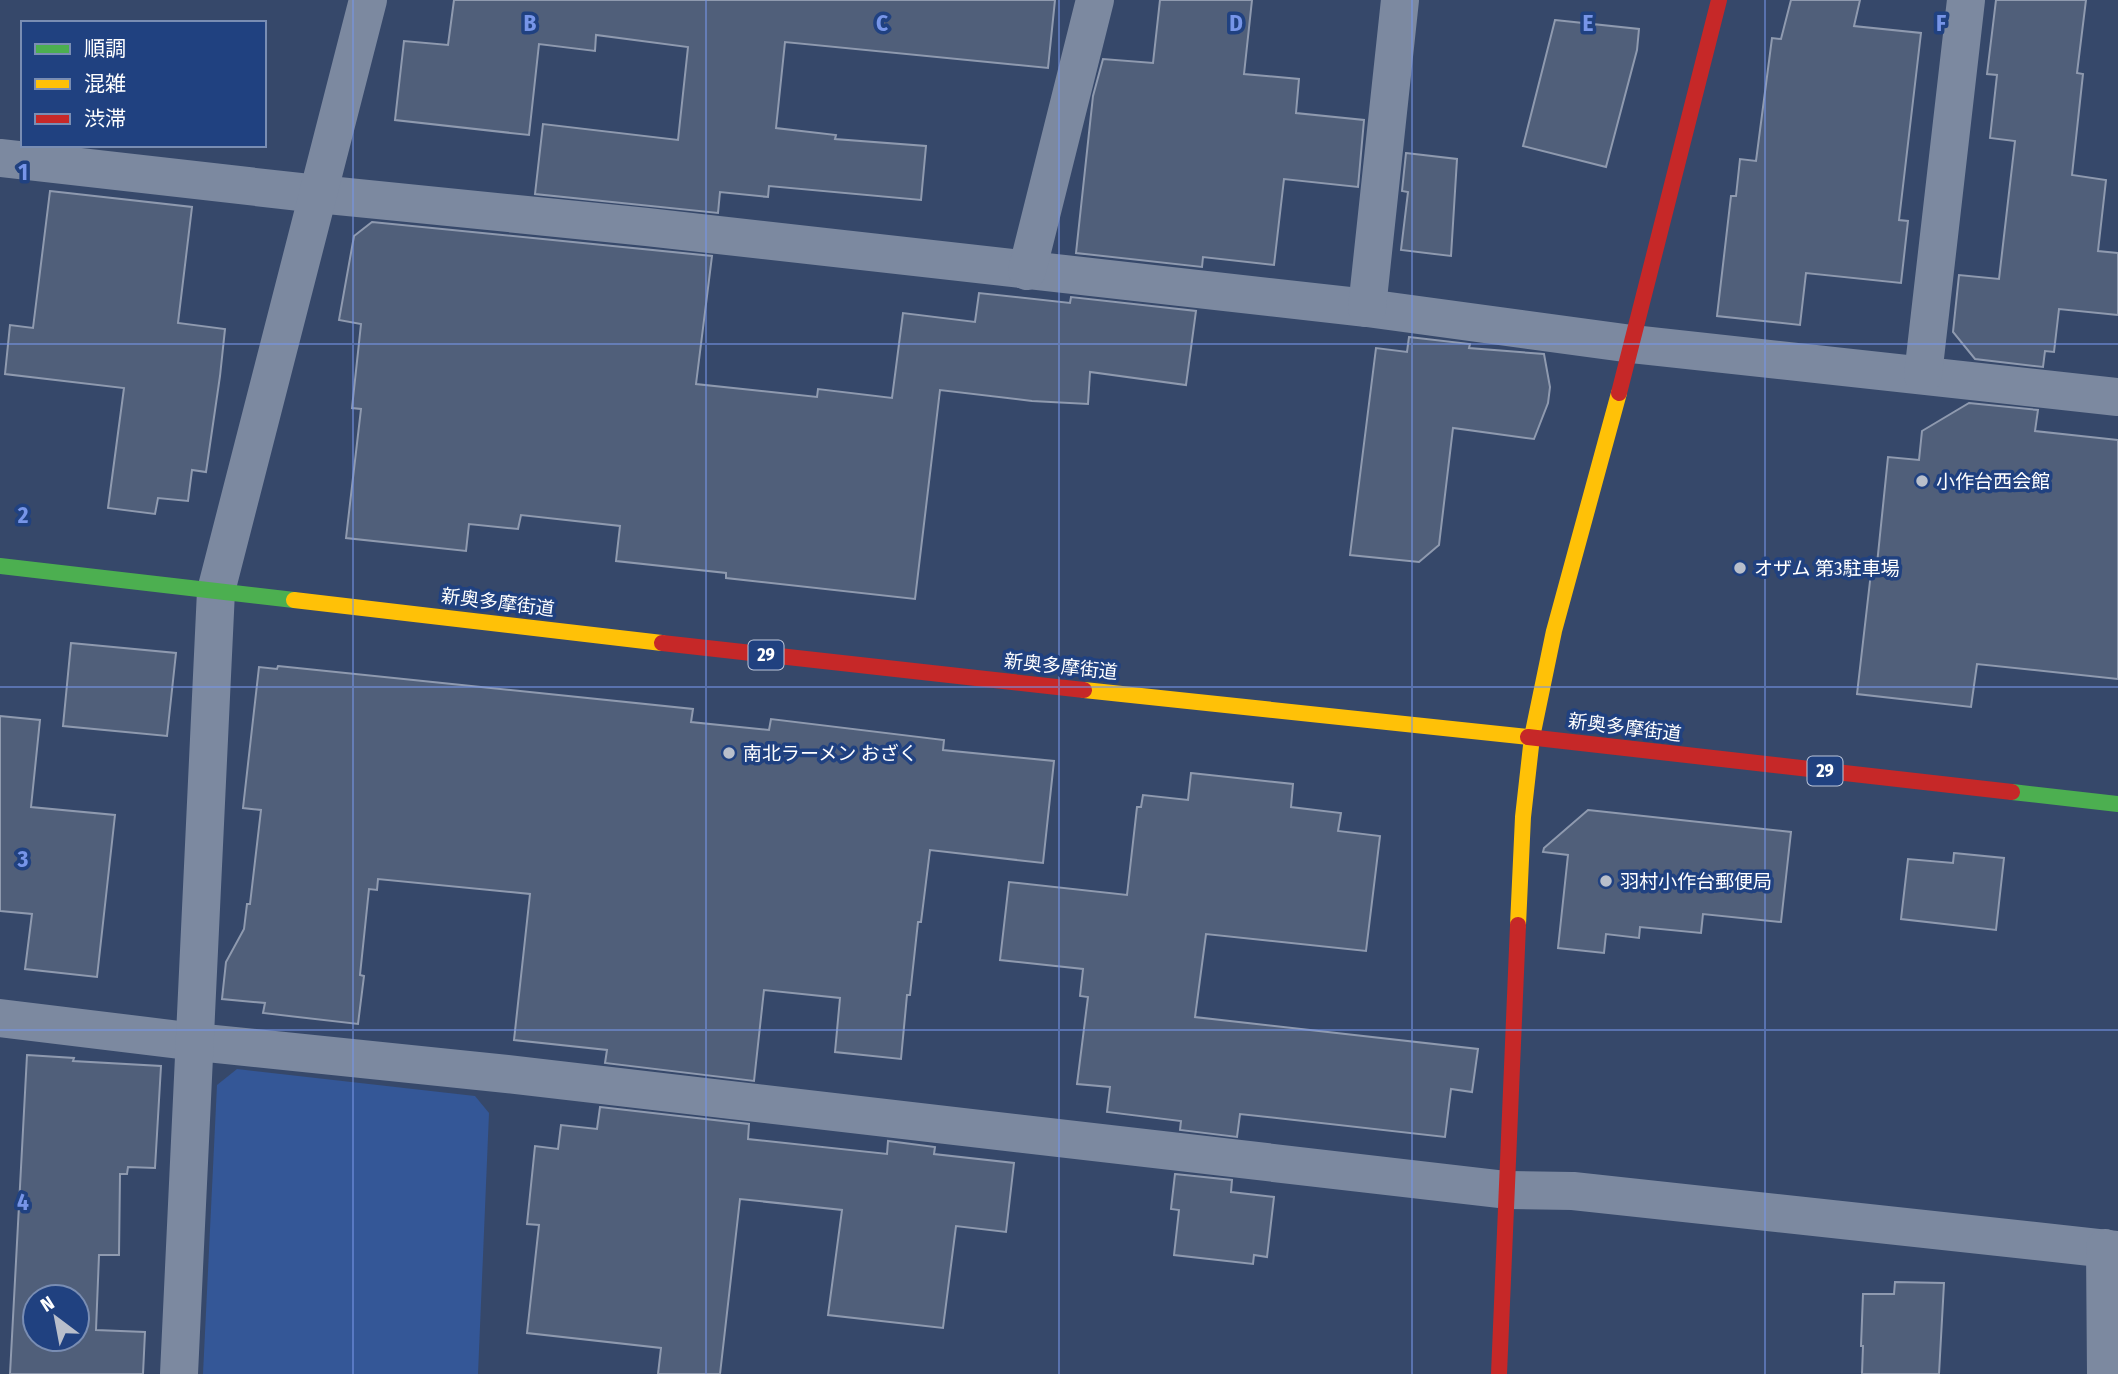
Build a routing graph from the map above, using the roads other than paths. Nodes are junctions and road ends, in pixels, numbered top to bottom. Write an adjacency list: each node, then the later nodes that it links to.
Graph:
1 (368, 0): 7 (street)
2 (1095, 0): 8 (street)
3 (1400, 0): 9 (street)
4 (1719, 0): 10 (main road)
5 (1966, 0): 11 (street)
6 (0, 158): 7 (street)
7 (318, 194): 8 (street); 14 (street)
8 (1027, 271): 9 (street)
9 (1367, 308): 10 (street)
10 (1632, 344): 11 (street); 15 (main road)
11 (1923, 375): 12 (street)
12 (2118, 397)
13 (0, 566): 14 (main road, 新奥多摩街道 / 29)
14 (216, 591): 15 (main road, 新奥多摩街道 / 29); 18 (street)
15 (1532, 737): 16 (main road, 新奥多摩街道 / 29); 19 (main road)
16 (2118, 804)
17 (0, 1018): 18 (street)
18 (196, 1042): 19 (street); 21 (street)
19 (1507, 1190): 20 (street); 22 (main road)
20 (2111, 1249): 23 (street)
21 (179, 1374)
22 (1499, 1374)
23 (2106, 1374)

